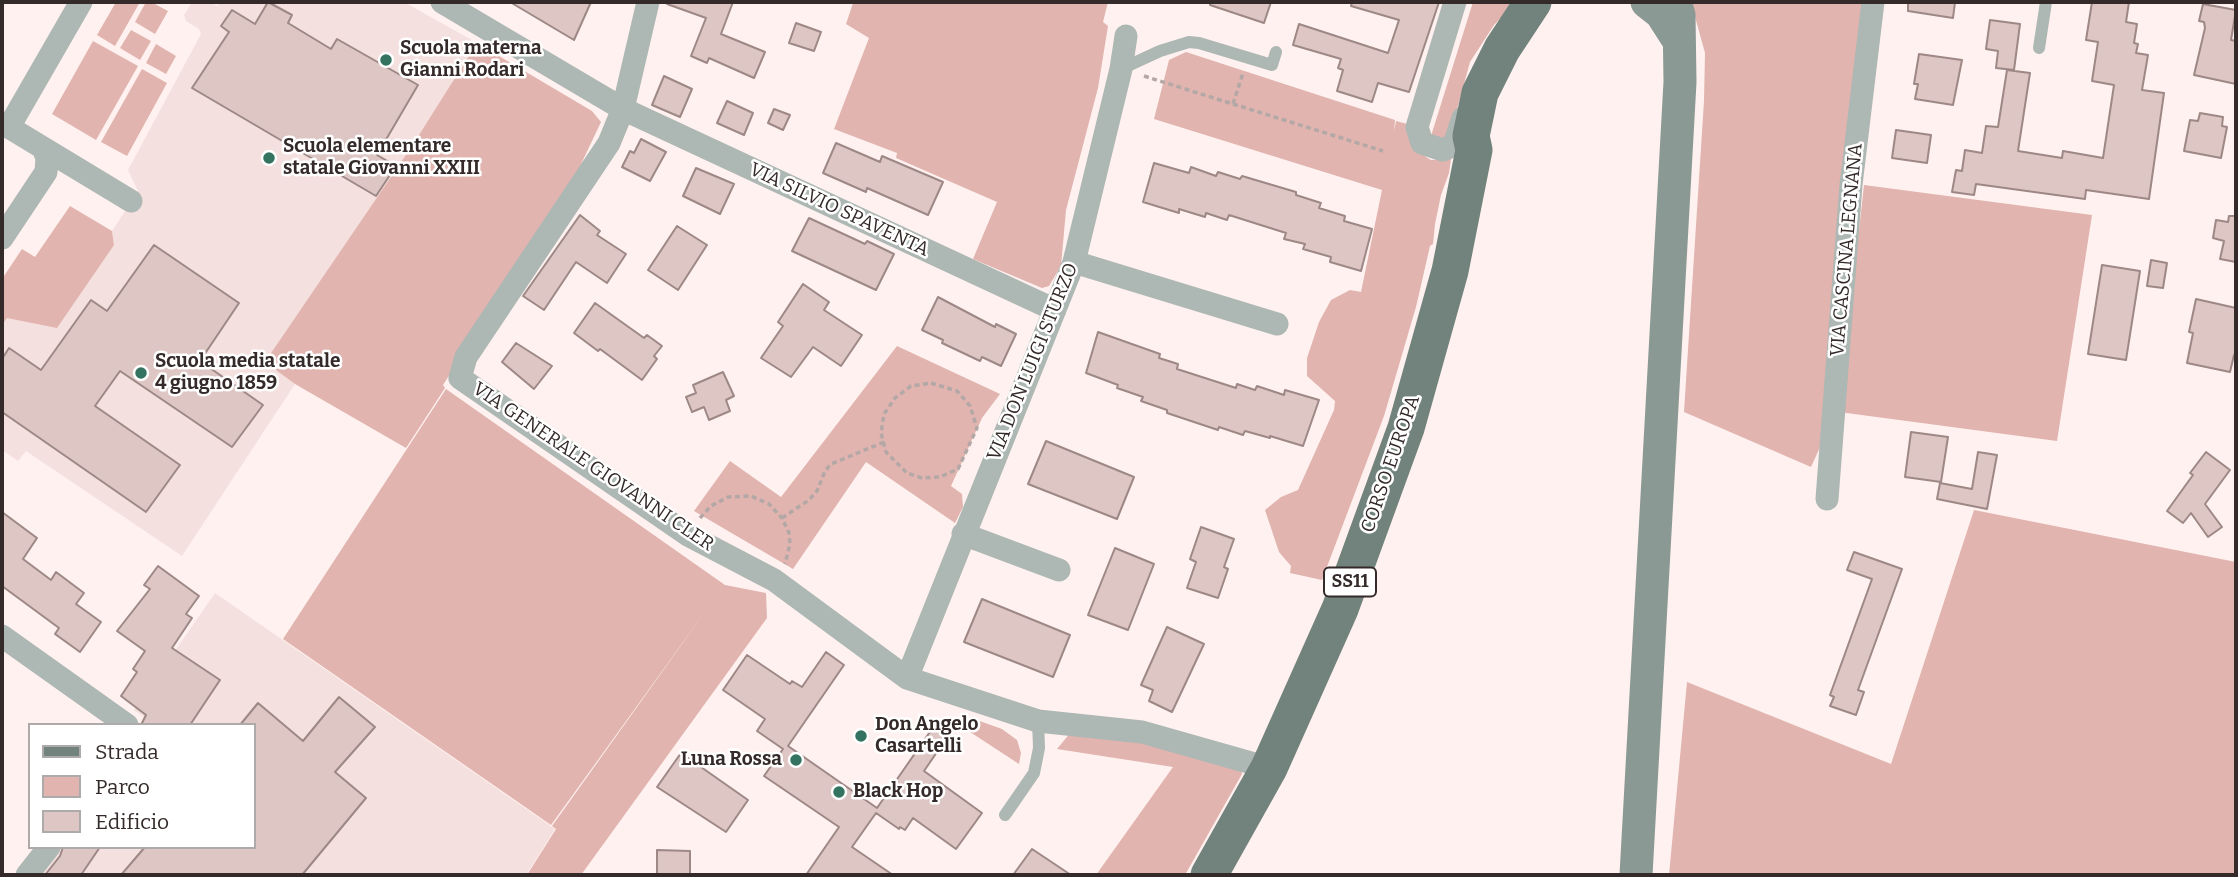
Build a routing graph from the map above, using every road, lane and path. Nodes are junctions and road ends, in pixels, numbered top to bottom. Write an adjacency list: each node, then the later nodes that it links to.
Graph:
1 (81, 2): 19 (street)
2 (442, 2): 18 (street, VIA SILVIO SPAVENTA)
3 (648, 2): 18 (street, VIA GENERALE GIOVANNI CLER)
4 (1455, 2): 10 (street)
5 (1561, 2): 21 (main road, CORSO EUROPA / SS11)
6 (1647, 2): 12 (street)
7 (1675, 2): 12 (street)
8 (1873, 2): 29 (street, VIA CASCINA LEGNANA)
9 (2046, 2): 13 (lane)
10 (1529, 8): 21 (main road, CORSO EUROPA / SS11)
11 (1126, 36): 16 (street, VIA DON LUIGI STURZO)
12 (1681, 43): 44 (street)
13 (2039, 48)
14 (1276, 52): 15 (lane)
15 (1248, 57): 16 (lane); 17 (path)
16 (1121, 69): 17 (path); 25 (street, VIA DON LUIGI STURZO)
17 (1233, 104): 22 (path)
18 (623, 109): 26 (street, VIA SILVIO SPAVENTA); 32 (street, VIA GENERALE GIOVANNI CLER)
19 (6, 125): 20 (street)
20 (43, 148): 23 (street); 24 (street)
21 (1474, 150): 39 (main road, CORSO EUROPA / SS11)
22 (1383, 151)
23 (131, 201)
24 (2, 238)
25 (1074, 262): 26 (street, VIA DON LUIGI STURZO); 27 (street)
26 (1055, 310): 31 (street, VIA DON LUIGI STURZO)
27 (1277, 324)
28 (884, 442): 28 (path); 30 (path)
29 (1827, 499)
30 (782, 518): 32 (path); 34 (path)
31 (963, 534): 33 (street); 36 (street, VIA DON LUIGI STURZO)
32 (688, 536): 34 (street, VIA GENERALE GIOVANNI CLER)
33 (1059, 570)
34 (774, 580): 36 (street, VIA GENERALE GIOVANNI CLER)
35 (2, 636): 38 (street)
36 (906, 678): 37 (street, VIA GENERALE GIOVANNI CLER)
37 (1038, 721): 39 (street, VIA GENERALE GIOVANNI CLER); 40 (lane)
38 (124, 723)
39 (1269, 768): 43 (main road, CORSO EUROPA / SS11)
40 (1005, 815)
41 (47, 849): 42 (street)
42 (27, 875)
43 (1209, 875)
44 (1636, 875)

